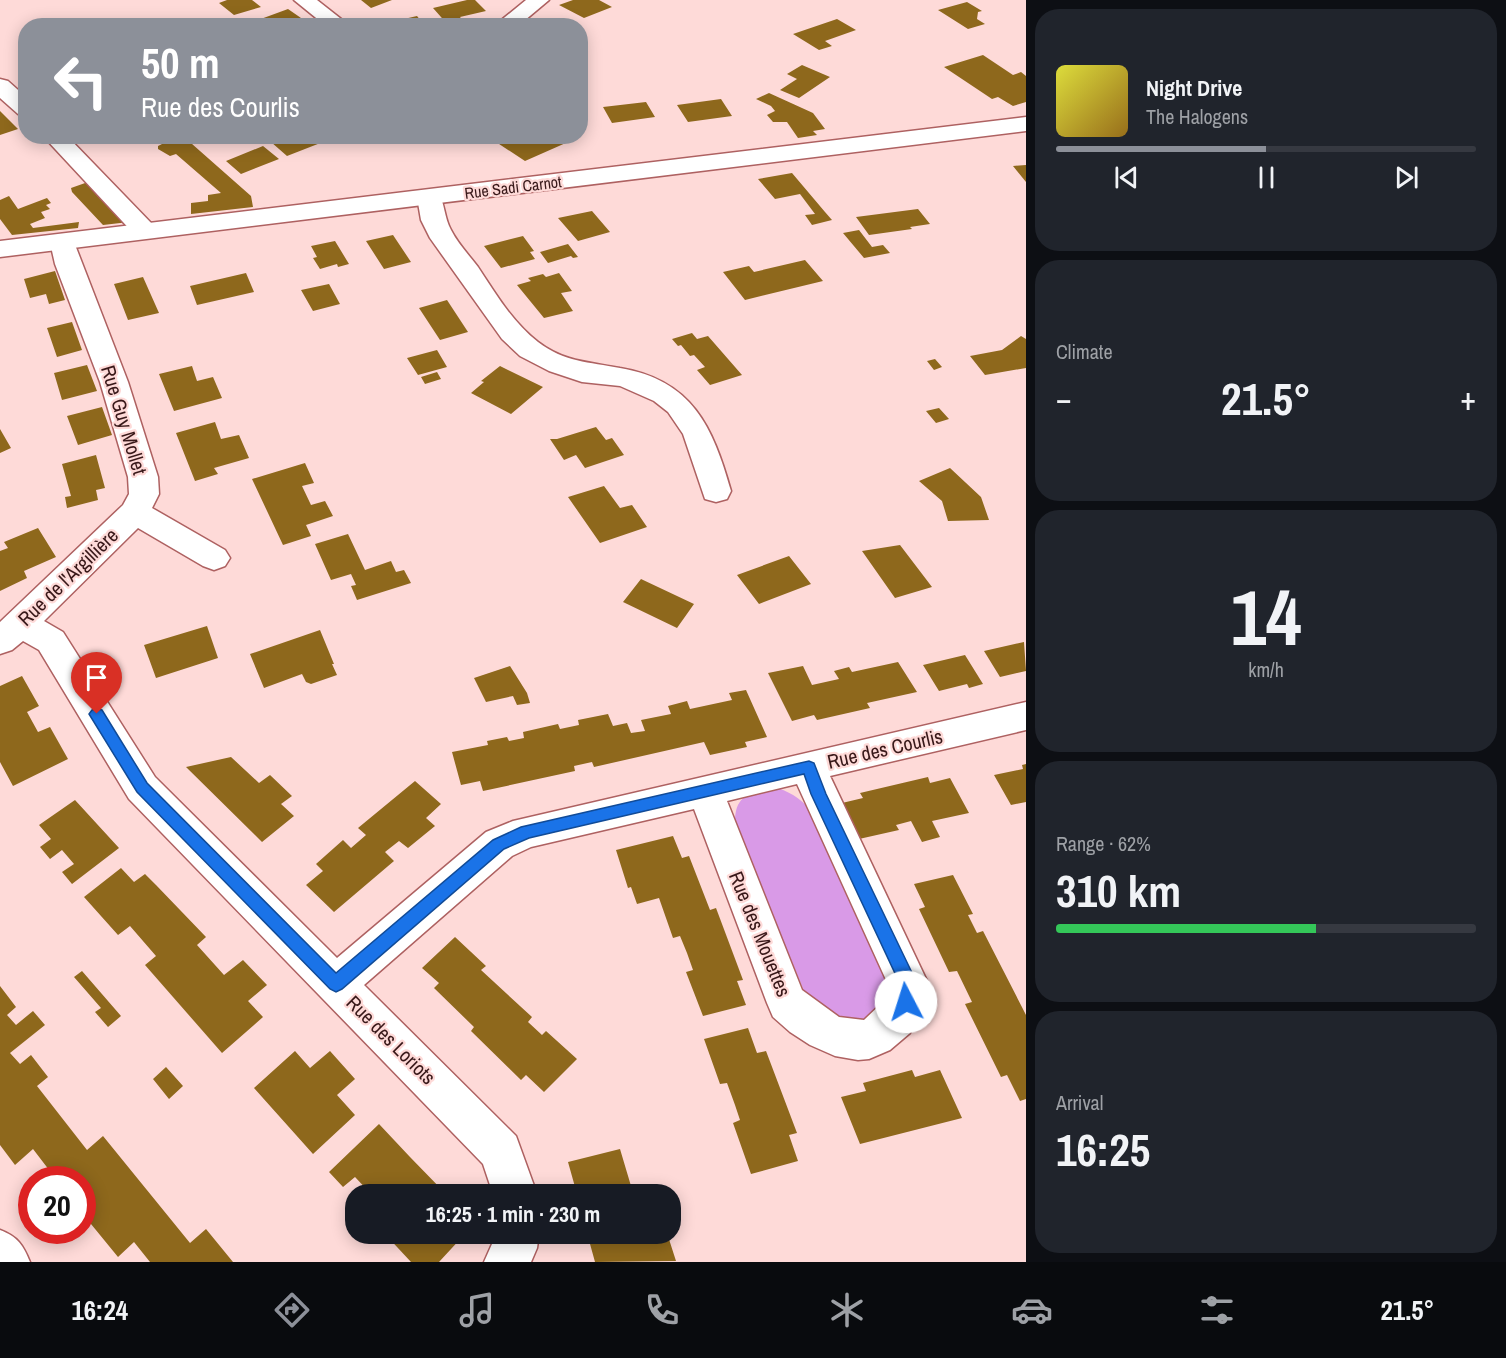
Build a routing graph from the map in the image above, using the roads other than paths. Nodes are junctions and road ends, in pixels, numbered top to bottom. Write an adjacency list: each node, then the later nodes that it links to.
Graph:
1 (304, 0): 3 (street)
2 (539, 0): 4 (street)
3 (329, 18)
4 (515, 18)
5 (0, 86): 6 (street)
6 (18, 102)
7 (1026, 124): 9 (street, Rue Sadi Carnot)
8 (62, 144): 10 (street)
9 (429, 197): 10 (street, Rue Sadi Carnot); 13 (street)
10 (145, 231): 11 (street, Rue Sadi Carnot)
11 (63, 242): 12 (street, Rue Sadi Carnot); 14 (street, Rue Guy Mollet)
12 (0, 249)
13 (716, 491)
14 (135, 512): 15 (street); 16 (street, Rue de l'Argillière)
15 (214, 558)
16 (10, 632): 20 (street, Rue des Loriots)
17 (1026, 716): 18 (street, Rue des Courlis)
18 (809, 767): 19 (street, Rue des Courlis); 19 (street, Rue des Mouettes)
19 (705, 790): 20 (street, Rue des Courlis)
20 (336, 984): 21 (street, Rue des Loriots)
21 (512, 1184)
22 (515, 1244): 25 (street)
23 (0, 1253): 24 (street)
24 (7, 1262)
25 (507, 1262)

